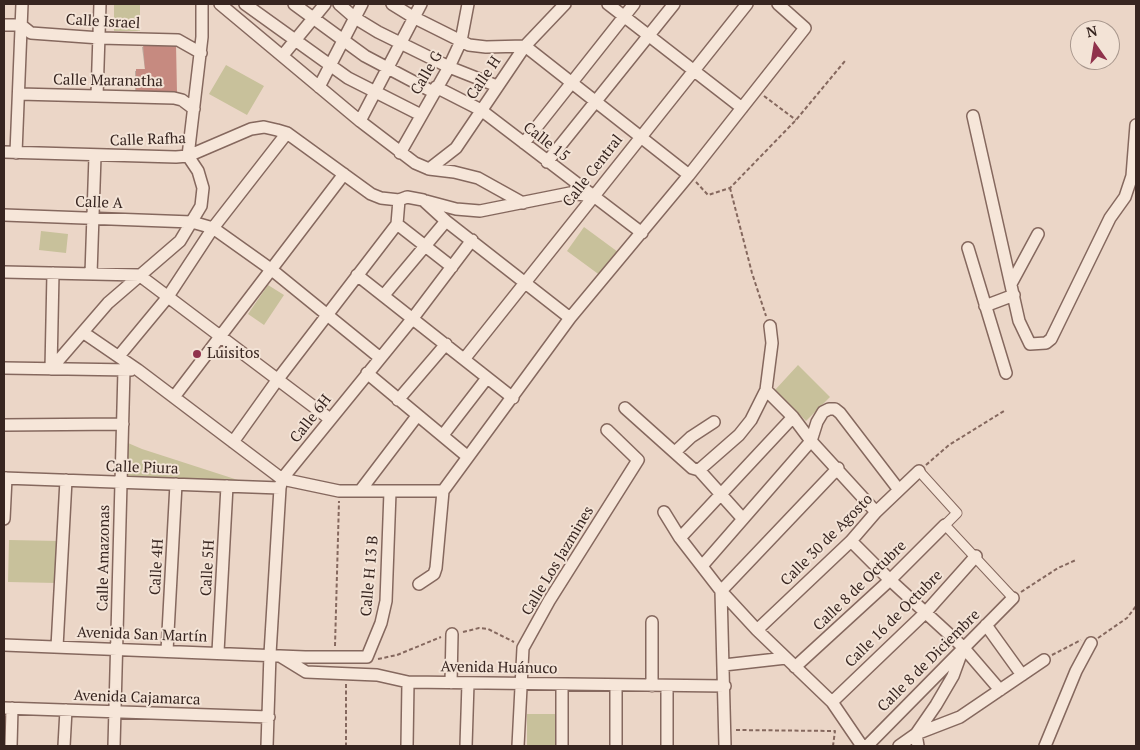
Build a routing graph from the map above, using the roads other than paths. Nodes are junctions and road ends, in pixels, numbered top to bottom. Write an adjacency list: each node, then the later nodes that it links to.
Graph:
1 (22, 4): 25 (street)
2 (100, 4): 27 (street)
3 (202, 4): 33 (street)
4 (220, 4): 23 (street)
5 (294, 4): 22 (street, Calle 15)
6 (325, 4): 22 (street)
7 (339, 4): 21 (street)
8 (362, 4): 21 (street)
9 (392, 4): 20 (street)
10 (421, 4): 20 (street)
11 (468, 4): 29 (street, Calle G)
12 (565, 4): 32 (street, Calle H)
13 (608, 4): 19 (street)
14 (634, 4): 19 (street)
15 (674, 4): 26 (street)
16 (747, 4): 38 (street, Calle Central)
17 (778, 4): 47 (street)
18 (252, 6): 23 (street); 28 (street)
19 (626, 16): 26 (street); 39 (street)
20 (413, 17): 29 (street); 31 (street)
21 (355, 18): 30 (street); 31 (street)
22 (313, 19): 28 (street); 30 (street, Calle 15)
23 (242, 24): 34 (street)
24 (4, 25): 25 (street, Calle Israel)
25 (21, 25): 27 (street, Calle Israel); 44 (street)
26 (650, 34): 38 (street); 46 (street)
27 (100, 38): 33 (street, Calle Israel); 45 (street)
28 (295, 41): 34 (street); 35 (street)
29 (461, 41): 32 (street); 37 (street, Calle G)
30 (343, 42): 35 (street); 36 (street, Calle 15)
31 (401, 43): 36 (street); 37 (street)
32 (525, 46): 39 (street); 40 (street, Calle H)
33 (201, 53): 48 (street)
34 (283, 55): 41 (street)
35 (330, 66): 41 (street); 43 (street)
36 (388, 68): 42 (street, Calle 15); 43 (street)
37 (449, 68): 40 (street); 42 (street, Calle G)
38 (694, 70): 47 (street); 55 (street, Calle Central)
39 (572, 81): 46 (street); 56 (street)
40 (497, 86): 49 (street, Calle H)
41 (319, 87): 52 (street)
42 (435, 90): 49 (street, Calle 15); 50 (street, Calle G)
43 (376, 92): 50 (street); 52 (street)
44 (19, 94): 45 (street, Calle Maranatha); 58 (street)
45 (97, 96): 48 (street, Calle Maranatha)
46 (596, 101): 55 (street); 62 (street)
47 (742, 108): 65 (street)
48 (194, 109): 61 (street)
49 (481, 110): 56 (street, Calle 15); 63 (street, Calle H)
50 (421, 115): 59 (street, Calle G)
51 (973, 116): 89 (street)
52 (360, 121): 59 (street)
53 (1136, 125): 91 (street)
54 (287, 134): 61 (street, Calle Rafha); 64 (street, Calle Rafha); 75 (street)
55 (640, 136): 65 (street); 66 (street, Calle Central)
56 (524, 143): 62 (street, Calle 15)
57 (4, 152): 58 (street, Calle Rafha)
58 (16, 153): 60 (street, Calle Rafha)
59 (400, 153): 63 (street)
60 (95, 156): 61 (street, Calle Rafha); 71 (street)
61 (188, 156): 73 (street)
62 (547, 162): 66 (street, Calle 15)
63 (429, 169): 69 (street)
64 (344, 174): 67 (street, Calle Rafha); 82 (street)
65 (689, 175): 76 (street)
66 (594, 196): 69 (street, Calle Rafha); 76 (street, Calle 15); 88 (street, Calle Central)
67 (399, 200): 68 (street, Calle Rafha); 74 (street)
68 (423, 200): 69 (street, Calle Rafha); 72 (street)
69 (523, 203)
70 (4, 215): 71 (street, Calle A)
71 (94, 218): 73 (street, Calle A); 85 (street)
72 (446, 221): 78 (street); 79 (street)
73 (192, 222): 75 (street, Calle A); 86 (street)
74 (397, 224): 79 (street); 87 (street)
75 (213, 228): 82 (street, Calle A); 92 (street)
76 (642, 233): 96 (street)
77 (1038, 234): 89 (street)
78 (472, 240): 81 (street, Calle 6H); 88 (street)
79 (426, 245): 81 (street); 90 (street)
80 (968, 248): 93 (street)
81 (452, 267): 95 (street, Calle 6H)
82 (272, 270): 94 (street, Calle A); 99 (street)
83 (4, 272): 84 (street)
84 (53, 273): 85 (street); 105 (street)
85 (91, 274): 86 (street)
86 (139, 275): 92 (street); 98 (street)
87 (356, 275): 90 (street); 94 (street)
88 (525, 284): 96 (street); 103 (street, Calle Central)
89 (1011, 284): 91 (street)
90 (384, 295): 95 (street)
91 (1014, 295): 93 (street)
92 (167, 298): 99 (street); 101 (street)
93 (985, 306): 109 (street)
94 (326, 315): 102 (street, Calle A); 111 (street)
95 (413, 318): 100 (street); 102 (street, Calle 6H)
96 (570, 318): 114 (street)
97 (770, 326): 112 (street)
98 (84, 333): 101 (street); 105 (street)
99 (220, 335): 111 (street); 113 (street)
100 (446, 344): 103 (street); 115 (street)
101 (119, 356): 107 (street)
102 (379, 357): 108 (street, Calle 6H)
103 (465, 358): 110 (street)
104 (4, 368): 105 (street)
105 (51, 369): 106 (street)
106 (124, 370): 107 (street); 121 (street, Calle Amazonas)
107 (138, 370): 113 (street)
108 (367, 373): 115 (street); 119 (street, Calle 6H)
109 (1006, 373)
110 (487, 378): 114 (street); 124 (street)
111 (278, 379): 119 (street); 126 (street)
112 (766, 390): 118 (street); 130 (street)
113 (174, 397): 126 (street)
114 (513, 398): 128 (street)
115 (398, 400): 117 (street)
116 (625, 408): 127 (street)
117 (417, 416): 124 (street); 139 (street)
118 (793, 417): 125 (street); 142 (street)
119 (330, 419): 136 (street, Calle 6H)
120 (714, 422): 127 (street)
121 (123, 424): 122 (street); 134 (street, Calle Amazonas)
122 (4, 425)
123 (607, 430): 178 (street, Calle Los Jazmines)
124 (443, 435): 128 (street)
125 (811, 441): 129 (street); 138 (street); 146 (street)
126 (233, 442): 136 (street)
127 (675, 452): 130 (street)
128 (468, 457): 140 (street)
129 (838, 468): 144 (street); 154 (street)
130 (699, 470): 142 (street)
131 (919, 471): 138 (street, Calle 30 de Agosto); 147 (street)
132 (5, 478): 133 (street, Calle Piura); 145 (street)
133 (66, 480): 134 (street, Calle Piura); 163 (street)
134 (120, 482): 135 (street, Calle Piura); 165 (street, Calle Amazonas)
135 (176, 484): 137 (street, Calle Piura); 166 (street, Calle 4H)
136 (281, 484): 137 (street, Calle Piura); 139 (street); 168 (street)
137 (227, 486): 167 (street, Calle 5H)
138 (899, 490): 144 (street, Calle 30 de Agosto)
139 (360, 491): 141 (street)
140 (443, 491): 141 (street); 153 (street)
141 (390, 492): 169 (street, Calle H 13 B)
142 (720, 494): 146 (street); 148 (street)
143 (664, 512): 148 (street)
144 (876, 512): 149 (street, Calle 30 de Agosto)
145 (4, 519)
146 (743, 519): 151 (street)
147 (944, 525): 150 (street); 152 (street, Calle 8 de Octubre)
148 (680, 538): 151 (street)
149 (851, 541): 152 (street); 159 (street, Calle 30 de Agosto)
150 (976, 556): 155 (street); 156 (street, Calle 16 de Octubre)
151 (702, 566): 154 (street)
152 (890, 580): 156 (street); 173 (street, Calle 8 de Octubre)
153 (419, 584)
154 (721, 590): 159 (street); 172 (street)
155 (1013, 598): 158 (street, Calle 8 de Diciembre)
156 (926, 612): 164 (street); 185 (street, Calle 16 de Octubre)
157 (652, 622): 181 (street)
158 (986, 625): 164 (street, Calle 8 de Diciembre); 174 (street)
159 (757, 630): 170 (street)
160 (452, 634): 176 (street)
161 (1090, 642): 206 (street)
162 (4, 645): 163 (street, Avenida San Martín)
163 (57, 647): 165 (street, Avenida San Martín)
164 (963, 647): 184 (street); 190 (street); 203 (street, Calle 8 de Diciembre)
165 (117, 650): 166 (street, Avenida San Martín); 188 (street, Calle Amazonas)
166 (167, 651): 167 (street, Avenida San Martín)
167 (218, 652): 168 (street, Avenida San Martín)
168 (275, 655): 169 (street, Avenida San Martín); 175 (street, Avenida Huánuco); 189 (street)
169 (365, 658)
170 (786, 658): 172 (street); 173 (street)
171 (1044, 660): 174 (street)
172 (724, 666): 183 (street)
173 (795, 667): 185 (street)
174 (1022, 675): 184 (street)
175 (408, 682): 176 (street, Avenida Huánuco); 195 (street)
176 (451, 683): 177 (street, Avenida Huánuco)
177 (468, 683): 178 (street, Avenida Huánuco); 196 (street)
178 (520, 684): 179 (street, Avenida Huánuco); 197 (street, Calle Los Jazmines)
179 (562, 684): 180 (street, Avenida Huánuco); 198 (street)
180 (616, 685): 181 (street, Avenida Huánuco); 199 (street)
181 (652, 686): 182 (street, Avenida Huánuco)
182 (667, 686): 183 (street, Avenida Huánuco); 200 (street)
183 (725, 686): 201 (street)
184 (1000, 690): 190 (street)
185 (832, 702): 202 (street)
186 (8, 708): 187 (street, Avenida Cajamarca); 191 (street)
187 (66, 710): 188 (street, Avenida Cajamarca); 192 (street)
188 (115, 713): 189 (street, Avenida Cajamarca); 193 (street, Calle Amazonas)
189 (268, 718): 194 (street)
190 (916, 734): 204 (street); 205 (street)
191 (11, 746)
192 (64, 746)
193 (114, 746)
194 (268, 746)
195 (407, 746)
196 (466, 746)
197 (518, 746)
198 (562, 746)
199 (616, 746)
200 (667, 746)
201 (725, 746)
202 (862, 746)
203 (867, 746)
204 (899, 746)
205 (918, 746)
206 (1045, 746)

